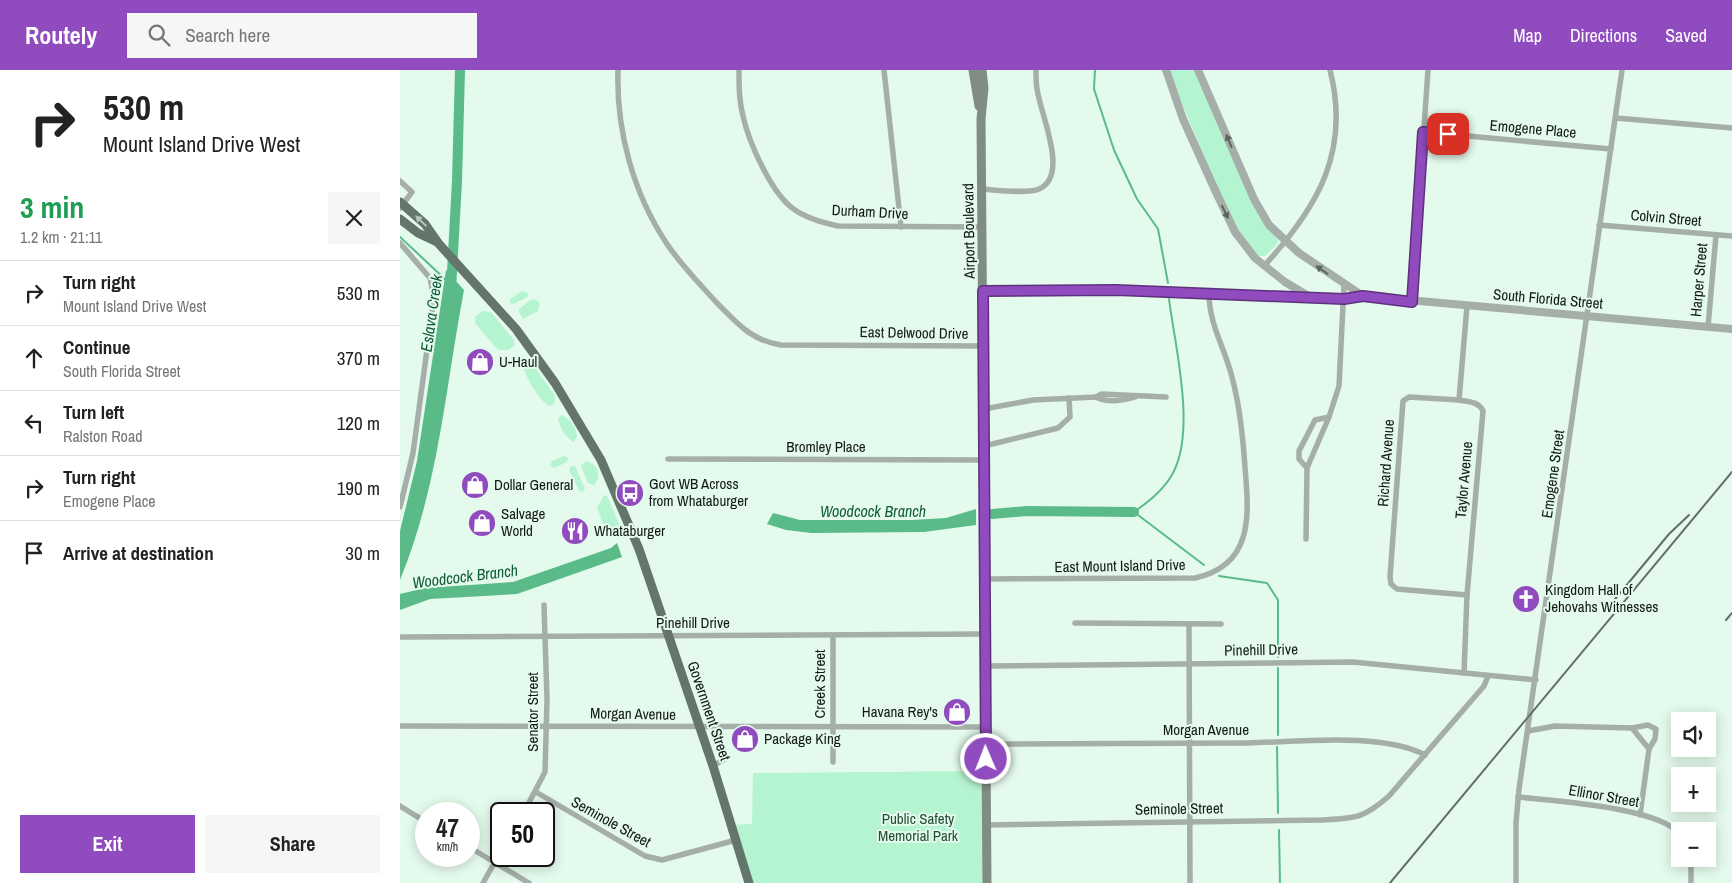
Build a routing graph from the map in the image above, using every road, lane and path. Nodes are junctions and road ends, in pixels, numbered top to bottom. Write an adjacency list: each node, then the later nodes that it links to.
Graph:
1 (618, 70): 41 (street, East Delwood Drive)
2 (739, 70): 22 (street, Durham Drive)
3 (884, 70): 22 (street)
4 (973, 70): 13 (main road, Airport Boulevard)
5 (982, 70): 13 (main road, Airport Boulevard)
6 (1036, 70): 18 (street)
7 (1166, 70): 29 (street, one-way to 29)
8 (1198, 70): 26 (street, South Florida Street, one-way to 8)
9 (1330, 70): 26 (street)
10 (1428, 70): 15 (street)
11 (1622, 70): 12 (street, Emogene Street)
12 (1616, 118): 14 (street); 16 (street, Emogene Street)
13 (981, 119): 18 (main road, Airport Boulevard)
14 (1732, 128)
15 (1423, 132): 16 (street, Emogene Place); 36 (street)
16 (1611, 149): 21 (street, Emogene Street)
17 (400, 181): 19 (street)
18 (982, 190): 23 (main road, Airport Boulevard)
19 (401, 205): 28 (main road, one-way to 19)
20 (400, 219): 28 (main road)
21 (1599, 225): 24 (street, Colvin Street); 38 (street, Emogene Street)
22 (901, 227): 23 (street, Durham Drive)
23 (982, 227): 31 (main road, Airport Boulevard)
24 (1716, 235): 25 (street, Colvin Street); 39 (street, Harper Street)
25 (1732, 236)
26 (1286, 242): 29 (street); 30 (street, South Florida Street, one-way to 26)
27 (400, 243): 51 (street)
28 (439, 244): 60 (main road, Government Street)
29 (1264, 266): 34 (street)
30 (1344, 285): 33 (street, South Florida Street); 35 (street)
31 (983, 291): 32 (street); 41 (main road, Airport Boulevard)
32 (1209, 293): 34 (street); 53 (street, East Mount Island Drive)
33 (1363, 296): 35 (street, South Florida Street); 36 (street, South Florida Street)
34 (1310, 297): 35 (street, South Florida Street)
35 (1344, 299): 46 (street)
36 (1412, 302): 37 (street, South Florida Street)
37 (1467, 306): 38 (street, South Florida Street); 44 (street)
38 (1588, 316): 39 (street, South Florida Street); 68 (street, Emogene Street)
39 (1708, 327): 40 (street, South Florida Street)
40 (1732, 329)
41 (983, 346): 45 (main road, Airport Boulevard)
42 (1166, 397): 43 (street)
43 (1069, 398): 45 (street); 47 (street)
44 (1459, 400): 54 (street, Taylor Avenue); 54 (street, Richard Avenue)
45 (984, 409): 47 (main road, Airport Boulevard)
46 (1329, 417): 50 (street); 50 (street)
47 (984, 446): 49 (main road, Airport Boulevard)
48 (668, 459): 49 (street, Bromley Place)
49 (984, 460): 53 (main road, Airport Boulevard)
50 (1307, 468): 52 (street)
51 (400, 507)
52 (1306, 539)
53 (985, 579): 59 (main road, Airport Boulevard)
54 (1467, 595): 66 (street, Taylor Avenue)
55 (544, 606): 63 (street, Senator Street)
56 (1075, 623): 57 (street)
57 (1189, 624): 58 (street); 64 (street)
58 (1221, 624)
59 (986, 634): 61 (street, Pinehill Drive); 65 (main road, Airport Boulevard)
60 (668, 636): 61 (street, Pinehill Drive); 63 (street, Pinehill Drive); 73 (main road, Government Street)
61 (833, 636): 71 (street, Creek Street)
62 (400, 637): 63 (street, Pinehill Drive)
63 (545, 637): 70 (street, Senator Street)
64 (1190, 664): 65 (street, Pinehill Drive); 66 (street, Pinehill Drive); 76 (street)
65 (986, 666): 72 (main road, Airport Boulevard)
66 (1464, 673): 67 (street, Pinehill Drive)
67 (1488, 676): 68 (street, Pinehill Drive); 79 (street)
68 (1536, 680): 75 (street, Emogene Street)
69 (400, 726): 70 (street, Morgan Avenue)
70 (547, 726): 73 (street, Morgan Avenue); 83 (street, Senator Street)
71 (833, 726): 72 (street, Morgan Avenue); 73 (street, Morgan Avenue); 81 (street, Creek Street)
72 (985, 727): 77 (main road, Airport Boulevard)
73 (700, 728): 82 (main road, Government Street)
74 (1632, 728): 75 (street); 78 (street); 78 (street)
75 (1528, 731): 84 (street, Emogene Street)
76 (1190, 743): 77 (street, Morgan Avenue); 79 (street, Morgan Avenue); 89 (street)
77 (986, 744): 91 (main road, Airport Boulevard)
78 (1649, 749): 88 (street)
79 (1425, 755): 89 (street, Seminole Street)
80 (726, 758): 82 (street)
81 (833, 762)
82 (713, 766): 92 (main road, Government Street)
83 (536, 792): 85 (street, Senator Street); 92 (street, Seminole Street)
84 (1518, 797): 88 (street, Ellinor Street); 101 (street, Emogene Street)
85 (530, 802)
86 (400, 806): 87 (street)
87 (415, 815)
88 (1640, 815): 90 (street, Ellinor Street)
89 (1190, 821): 91 (street, Seminole Street); 100 (street)
90 (1671, 825)
91 (987, 826): 99 (main road, Airport Boulevard)
92 (736, 840): 98 (main road, Government Street)
93 (492, 867): 96 (street)
94 (503, 867): 97 (street)
95 (1691, 867): 102 (street)
96 (483, 883)
97 (529, 883)
98 (749, 883)
99 (987, 883)
100 (1190, 883)
101 (1516, 883)
102 (1691, 883)

